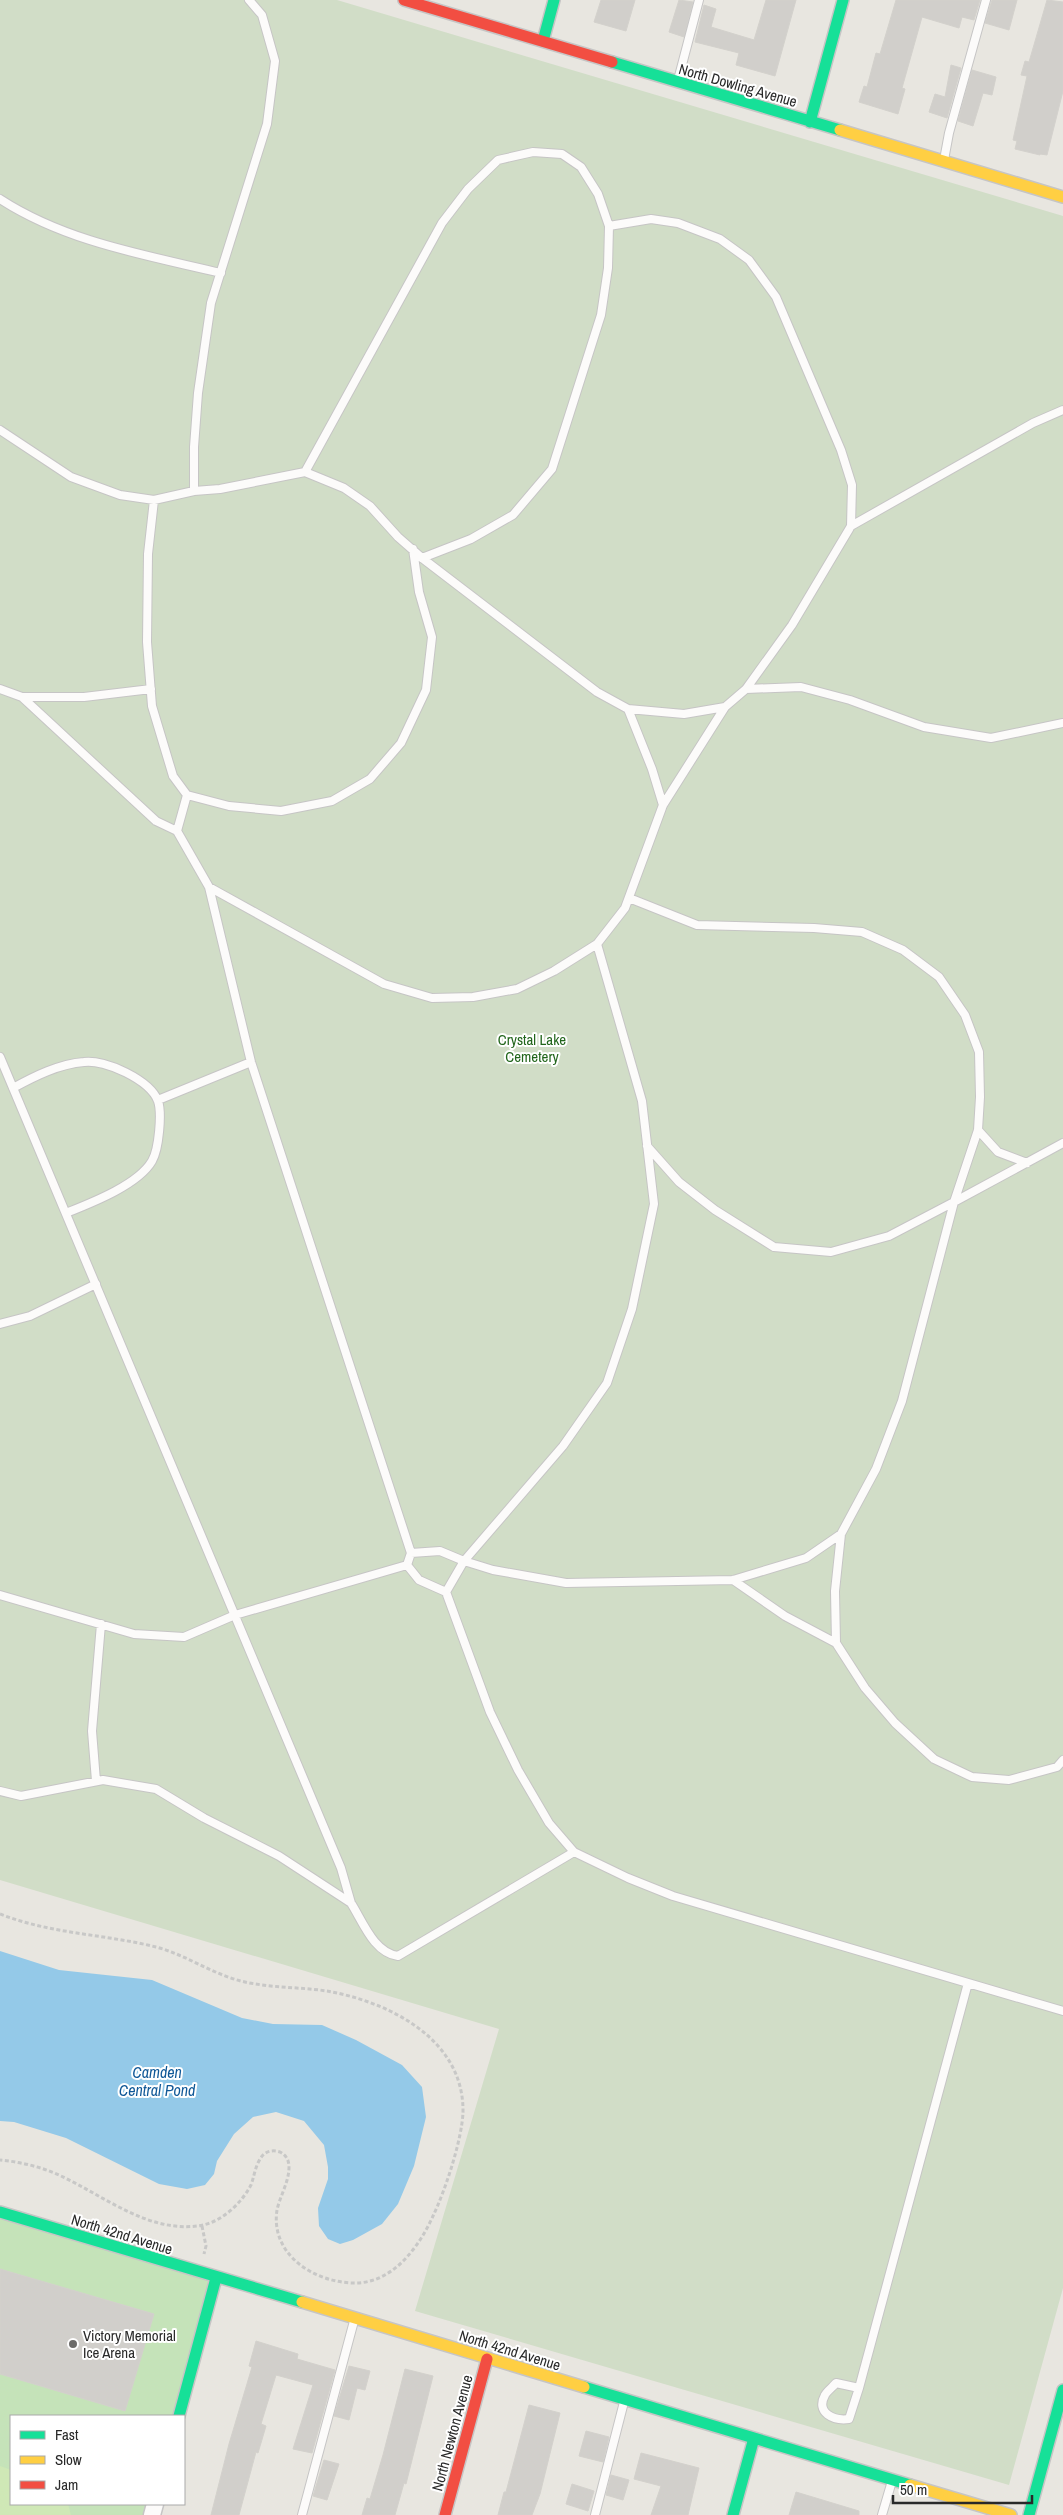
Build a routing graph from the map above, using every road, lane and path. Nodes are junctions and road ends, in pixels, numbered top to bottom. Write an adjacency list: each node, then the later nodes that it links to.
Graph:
1 (249, 0): 14 (lane)
2 (406, 0): 7 (street, North Dowling Avenue)
3 (554, 0): 7 (street)
4 (699, 0): 8 (lane)
5 (843, 0): 9 (street)
6 (986, 0): 10 (lane)
7 (543, 42): 8 (street, North Dowling Avenue)
8 (678, 83): 9 (street, North Dowling Avenue)
9 (810, 122): 10 (street, North Dowling Avenue)
10 (944, 162): 11 (street, North Dowling Avenue)
11 (1063, 196)
12 (0, 199): 14 (lane)
13 (610, 226): 17 (lane); 20 (lane); 22 (lane)
14 (221, 273): 18 (lane)
15 (1063, 410): 20 (lane)
16 (0, 430): 19 (lane)
17 (305, 472): 18 (lane); 21 (lane)
18 (194, 491): 19 (lane)
19 (154, 500): 24 (lane)
20 (851, 526): 25 (lane)
21 (413, 549): 22 (lane); 30 (lane)
22 (422, 558): 28 (lane)
23 (0, 689): 26 (lane)
24 (151, 689): 26 (lane); 30 (lane)
25 (746, 689): 27 (lane); 29 (lane)
26 (22, 697): 32 (lane)
27 (725, 707): 28 (lane); 31 (lane)
28 (628, 709): 31 (lane)
29 (1063, 723)
30 (187, 795): 32 (lane)
31 (663, 805): 34 (lane)
32 (177, 831): 33 (lane)
33 (209, 887): 35 (lane); 37 (lane)
34 (629, 898): 35 (lane); 40 (lane)
35 (597, 944): 42 (lane)
36 (0, 1057): 38 (lane)
37 (252, 1062): 39 (lane); 49 (lane)
38 (13, 1088): 39 (lane); 45 (lane)
39 (158, 1100): 45 (lane)
40 (978, 1130): 43 (lane); 44 (lane)
41 (1063, 1143): 43 (lane)
42 (647, 1146): 44 (lane); 50 (lane)
43 (1027, 1163): 44 (lane)
44 (954, 1202): 48 (lane)
45 (66, 1213): 46 (lane)
46 (96, 1284): 47 (lane); 55 (lane)
47 (0, 1324)
48 (841, 1534): 52 (lane); 57 (lane)
49 (411, 1553): 50 (lane); 51 (lane)
50 (464, 1561): 52 (lane); 53 (lane)
51 (407, 1565): 53 (lane); 55 (lane)
52 (733, 1580): 57 (lane)
53 (446, 1592): 63 (lane)
54 (0, 1595): 56 (lane)
55 (235, 1615): 56 (lane); 64 (lane)
56 (101, 1624): 61 (lane)
57 (836, 1643): 59 (lane)
58 (1063, 1760): 59 (lane)
59 (1057, 1767): 60 (lane)
60 (1063, 1774)
61 (96, 1781): 62 (lane); 64 (lane)
62 (0, 1791)
63 (574, 1852): 64 (lane); 66 (lane)
64 (351, 1903)
65 (0, 1914): 70 (path)
66 (968, 1983): 67 (lane); 75 (lane)
67 (1063, 2011)
68 (0, 2160): 70 (path)
69 (0, 2212): 72 (street, North 42nd Avenue)
70 (202, 2226): 71 (path)
71 (203, 2257)
72 (216, 2278): 73 (street, North 42nd Avenue); 78 (street)
73 (354, 2319): 74 (street, North 42nd Avenue); 81 (lane)
74 (487, 2359): 77 (street, North 42nd Avenue); 82 (street, North Newton Avenue)
75 (859, 2388): 75 (lane)
76 (1063, 2390): 87 (street)
77 (625, 2400): 79 (street, North 42nd Avenue); 83 (lane)
78 (179, 2415)
79 (754, 2438): 80 (street, North 42nd Avenue); 84 (street)
80 (892, 2478): 85 (lane); 86 (street, North 42nd Avenue)
81 (302, 2515)
82 (445, 2515)
83 (594, 2515)
84 (733, 2515)
85 (882, 2515)
86 (1011, 2515)
87 (1029, 2515)

